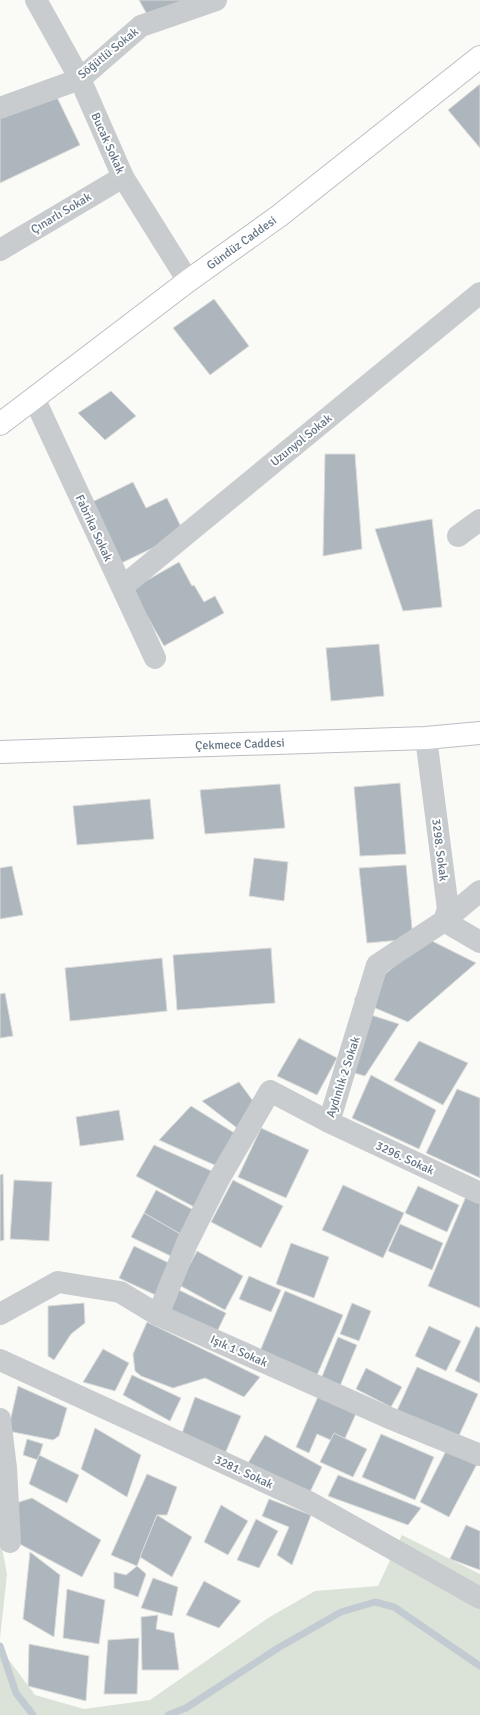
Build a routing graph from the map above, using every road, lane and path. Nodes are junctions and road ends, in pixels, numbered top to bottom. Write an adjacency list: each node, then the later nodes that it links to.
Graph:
1 (36, 0): 4 (street, Bucak Sokak)
2 (216, 0): 4 (street, Söğütlü Sokak)
3 (480, 57): 8 (main road, Gündüz Caddesi)
4 (80, 79): 5 (street, Söğütlü Sokak); 6 (street, Bucak Sokak)
5 (0, 108)
6 (123, 177): 7 (street, Çınarlı Sokak); 8 (street, Bucak Sokak)
7 (0, 250)
8 (188, 281): 10 (main road, Gündüz Caddesi)
9 (480, 293): 14 (street, Uzunyol Sokak)
10 (34, 398): 11 (main road, Gündüz Caddesi); 14 (street, Fabrika Sokak)
11 (0, 424)
12 (480, 520): 13 (street)
13 (458, 536)
14 (122, 588): 15 (street, Fabrika Sokak)
15 (155, 658)
16 (480, 733): 17 (main road, Çekmece Caddesi)
17 (426, 738): 18 (main road, Çekmece Caddesi); 20 (street, 3298. Sokak)
18 (0, 752)
19 (480, 891): 20 (street, Aydınlık 2 Sokak)
20 (444, 921): 21 (street); 22 (street, Aydınlık 2 Sokak)
21 (480, 942)
22 (330, 1122): 23 (street, 3296. Sokak); 25 (street, Aydınlık 2 Sokak)
23 (480, 1194)
24 (0, 1314): 25 (street, Işık 1 Sokak)
25 (158, 1315): 28 (street, Işık 1 Sokak)
26 (0, 1360): 30 (street, 3281. Sokak)
27 (0, 1419): 29 (street)
28 (480, 1455)
29 (10, 1542)
30 (480, 1598)

